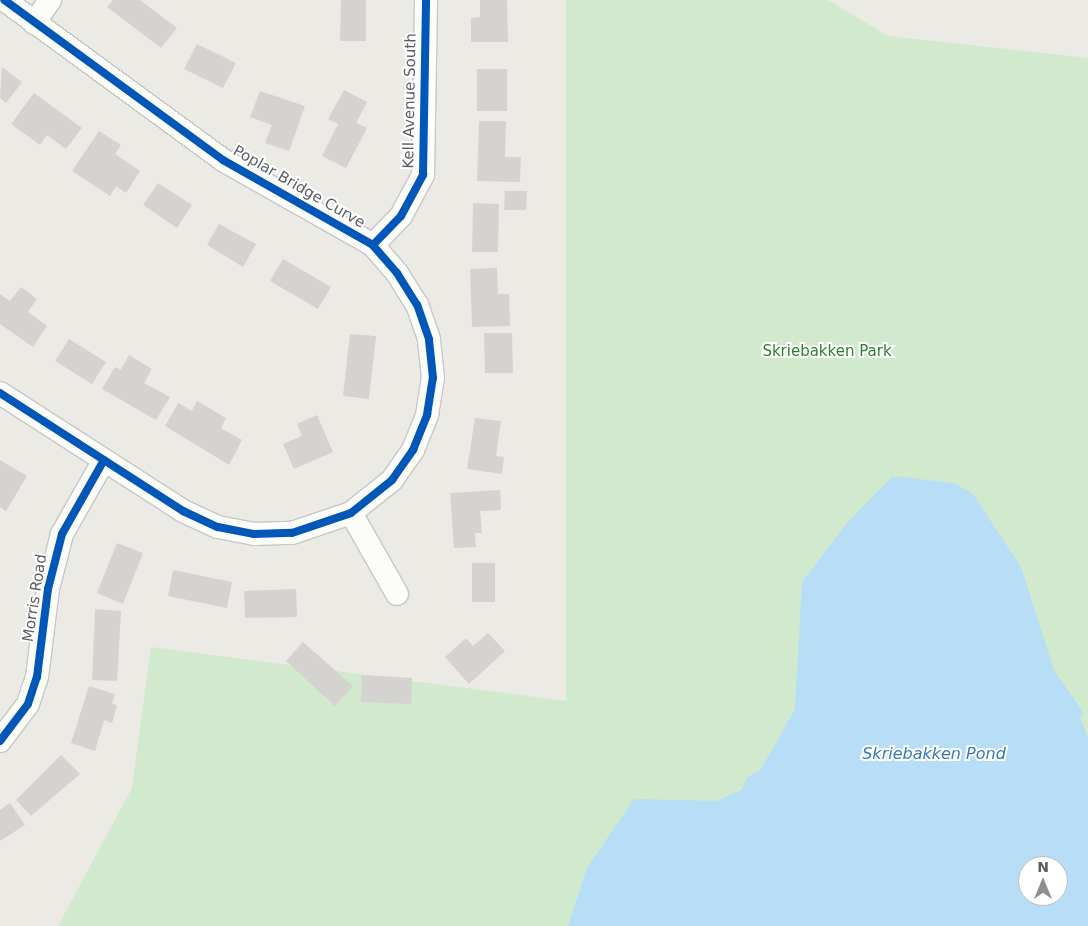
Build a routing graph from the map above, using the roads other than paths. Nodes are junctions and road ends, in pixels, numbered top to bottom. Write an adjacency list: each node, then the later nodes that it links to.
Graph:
1 (4, 0): 4 (street, Poplar Bridge Curve)
2 (50, 0): 4 (street)
3 (426, 0): 5 (street, Kell Avenue South)
4 (34, 22): 5 (street, Poplar Bridge Curve)
5 (373, 246): 8 (street, Poplar Bridge Curve)
6 (0, 393): 7 (street, Poplar Bridge Curve)
7 (104, 460): 8 (street, Poplar Bridge Curve); 10 (street, Morris Road)
8 (351, 513): 9 (street)
9 (397, 594)
10 (0, 741)

